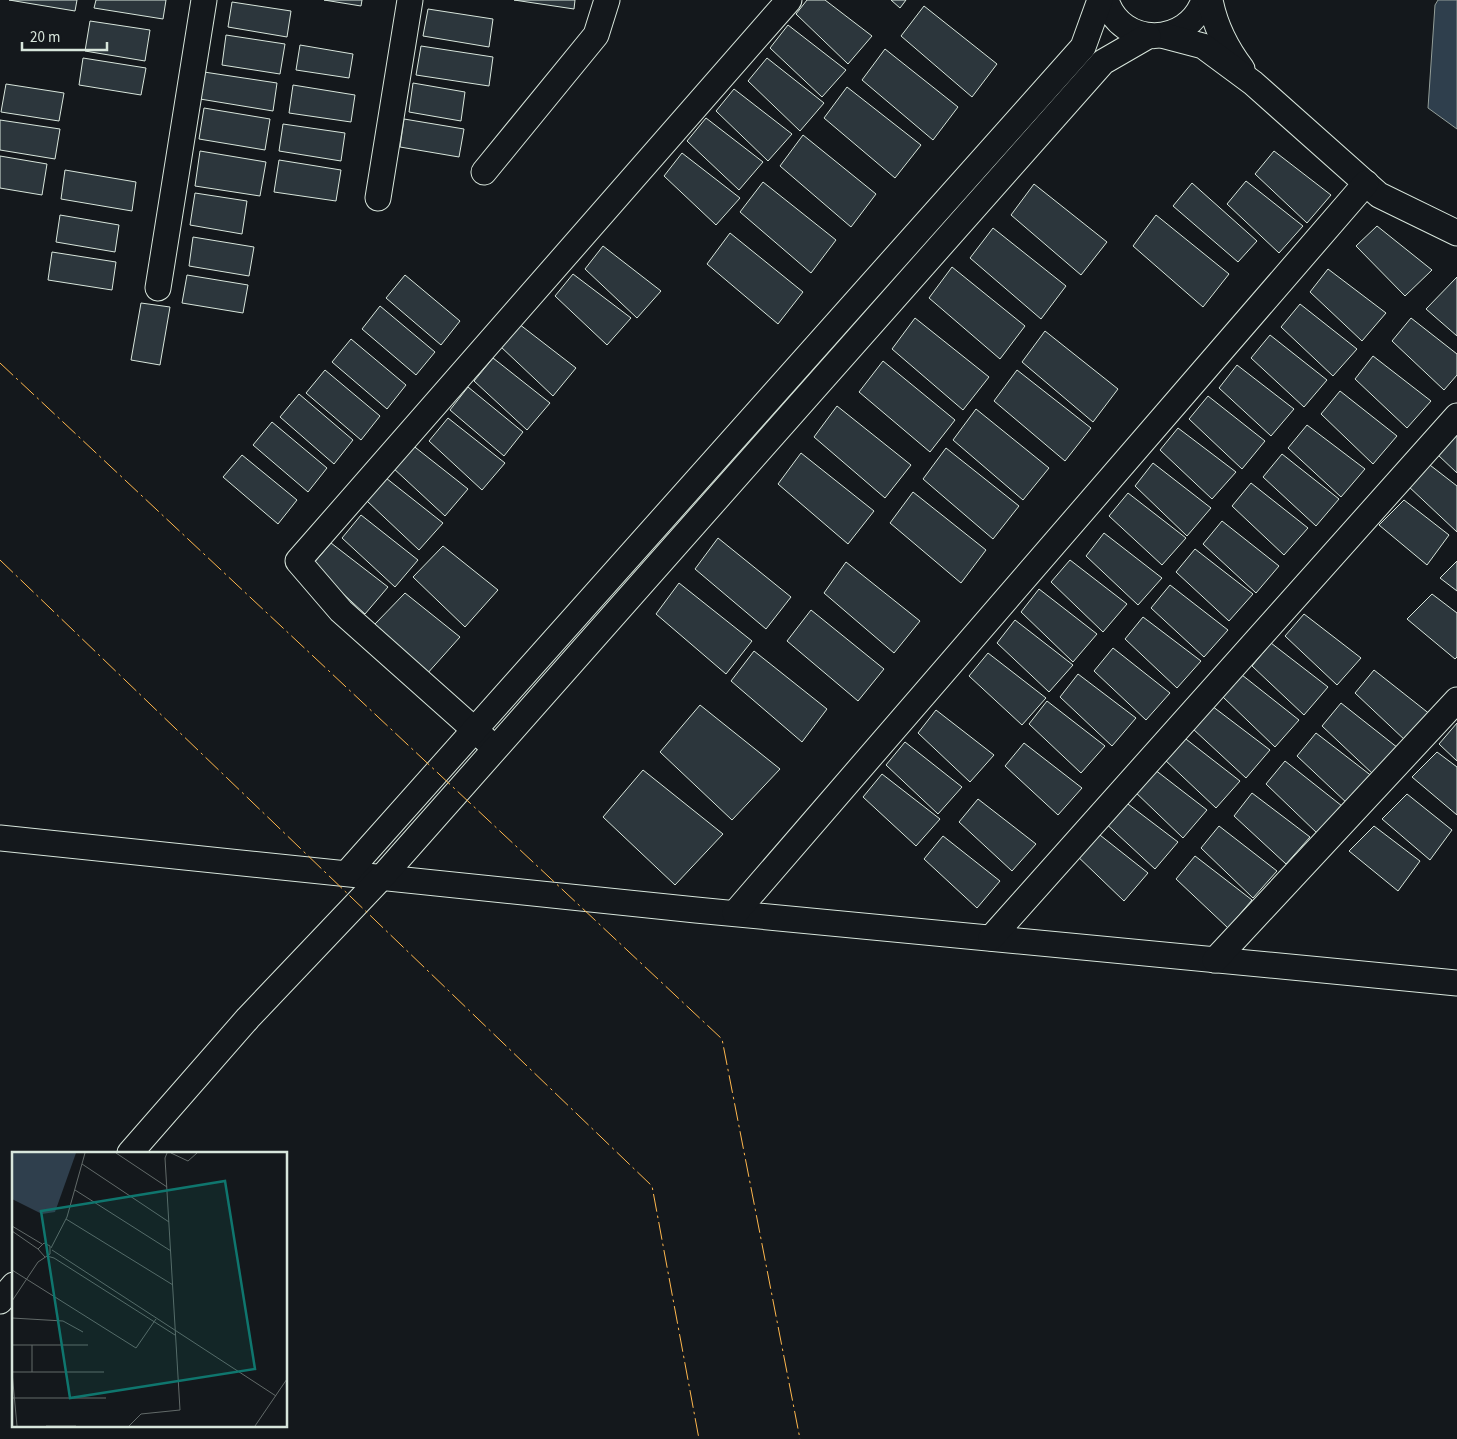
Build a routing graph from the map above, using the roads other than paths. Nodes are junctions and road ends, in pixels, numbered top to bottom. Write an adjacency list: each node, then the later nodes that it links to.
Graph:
1 (204, 0): 15 (street)
2 (410, 0): 13 (street)
3 (606, 0): 11 (street)
4 (789, 0): 18 (street)
5 (1100, 0): 18 (street)
6 (1106, 0): 9 (street)
7 (1204, 0): 9 (street)
8 (1210, 0): 10 (street)
9 (1156, 36): 10 (street); 19 (street)
10 (1252, 83): 12 (street)
11 (484, 172)
12 (1366, 184): 14 (street); 23 (street)
13 (378, 198)
14 (1457, 232)
15 (158, 288)
16 (1457, 416): 24 (street)
17 (1457, 700): 25 (street)
18 (475, 730): 19 (street); 21 (street)
19 (495, 748): 22 (street)
20 (0, 838): 21 (street)
21 (347, 873): 22 (street)
22 (382, 877): 23 (street); 27 (street)
23 (735, 913): 24 (street)
24 (991, 938): 25 (street)
25 (1215, 960): 26 (street)
26 (1457, 983)
27 (131, 1152)
28 (12, 1287): 29 (street)
29 (0, 1301)

